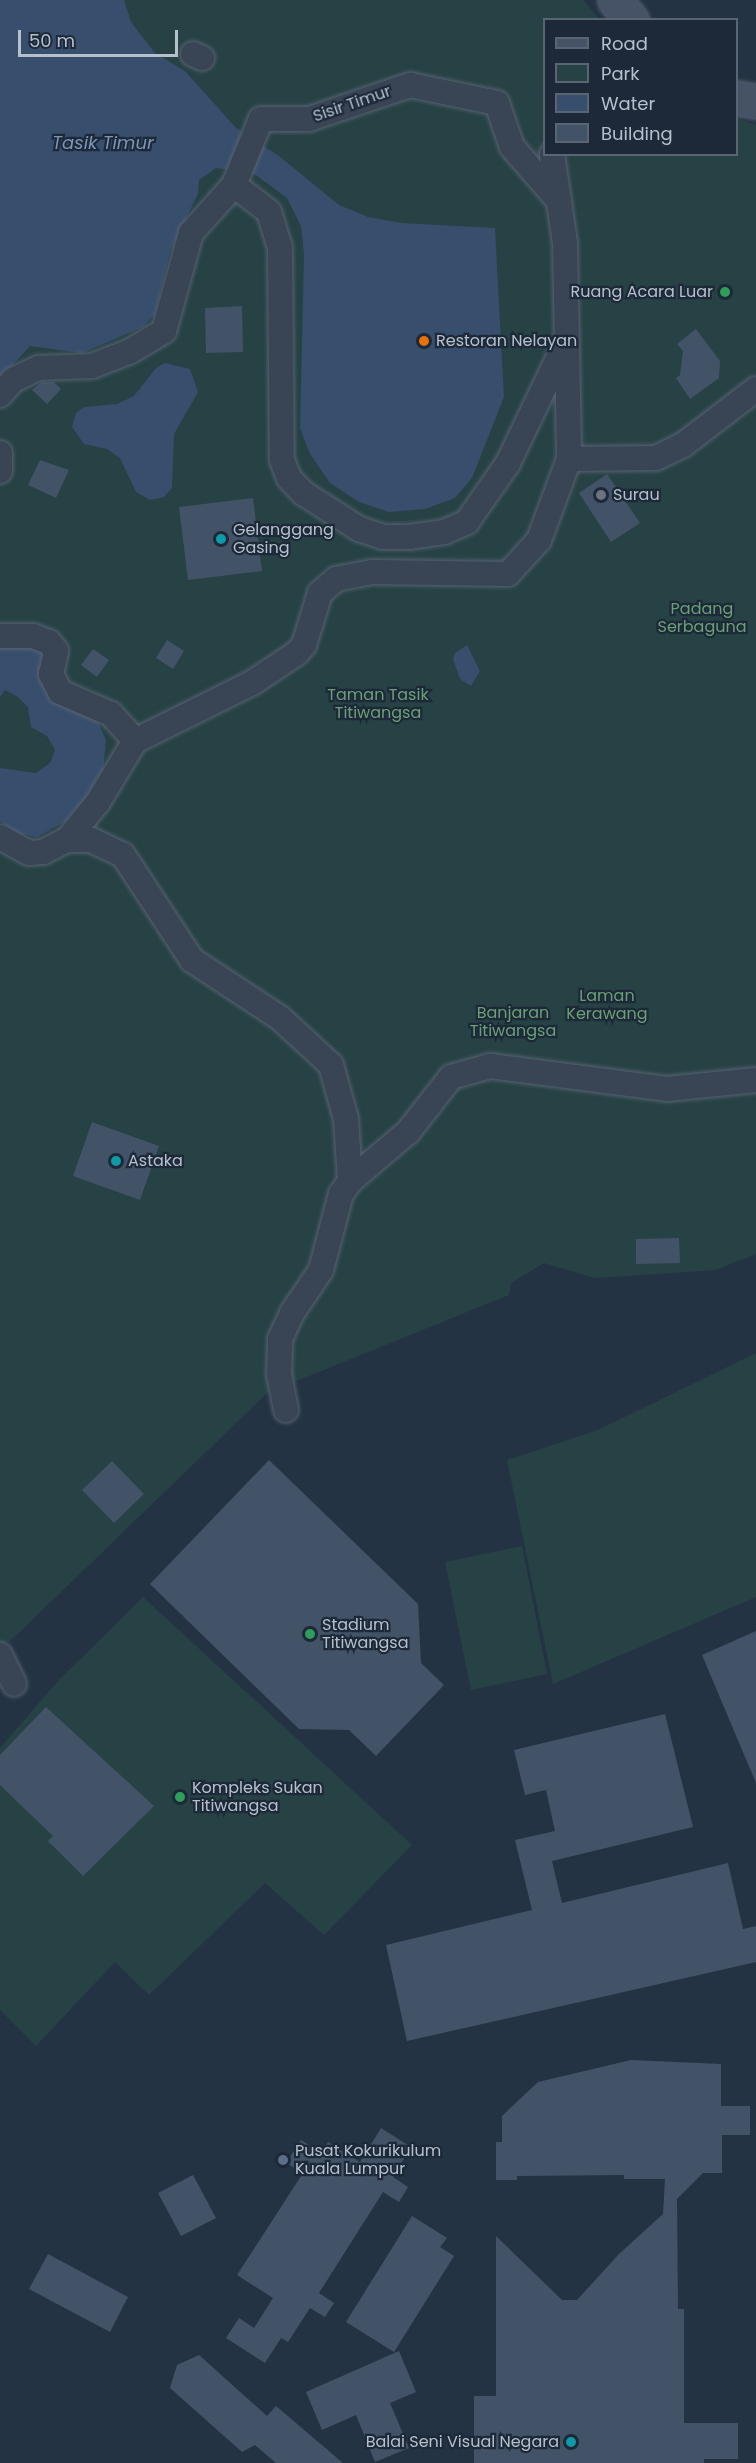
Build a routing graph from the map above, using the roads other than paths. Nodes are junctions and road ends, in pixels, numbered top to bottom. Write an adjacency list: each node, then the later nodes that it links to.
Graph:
1 (615, 0): 2 (street)
2 (630, 18)
3 (738, 98): 4 (street)
4 (756, 101)
5 (552, 156): 7 (street)
6 (234, 184): 7 (street, Sisir Timur); 8 (street); 10 (street)
7 (559, 201): 8 (street)
8 (567, 340): 12 (street)
9 (756, 389): 12 (street)
10 (0, 395)
11 (0, 453): 13 (street)
12 (569, 459): 15 (street)
13 (0, 471)
14 (0, 636): 15 (street)
15 (135, 741): 17 (street)
16 (0, 837): 17 (street)
17 (67, 840): 19 (street)
18 (756, 1080): 19 (street)
19 (350, 1181): 20 (street)
20 (286, 1410)

